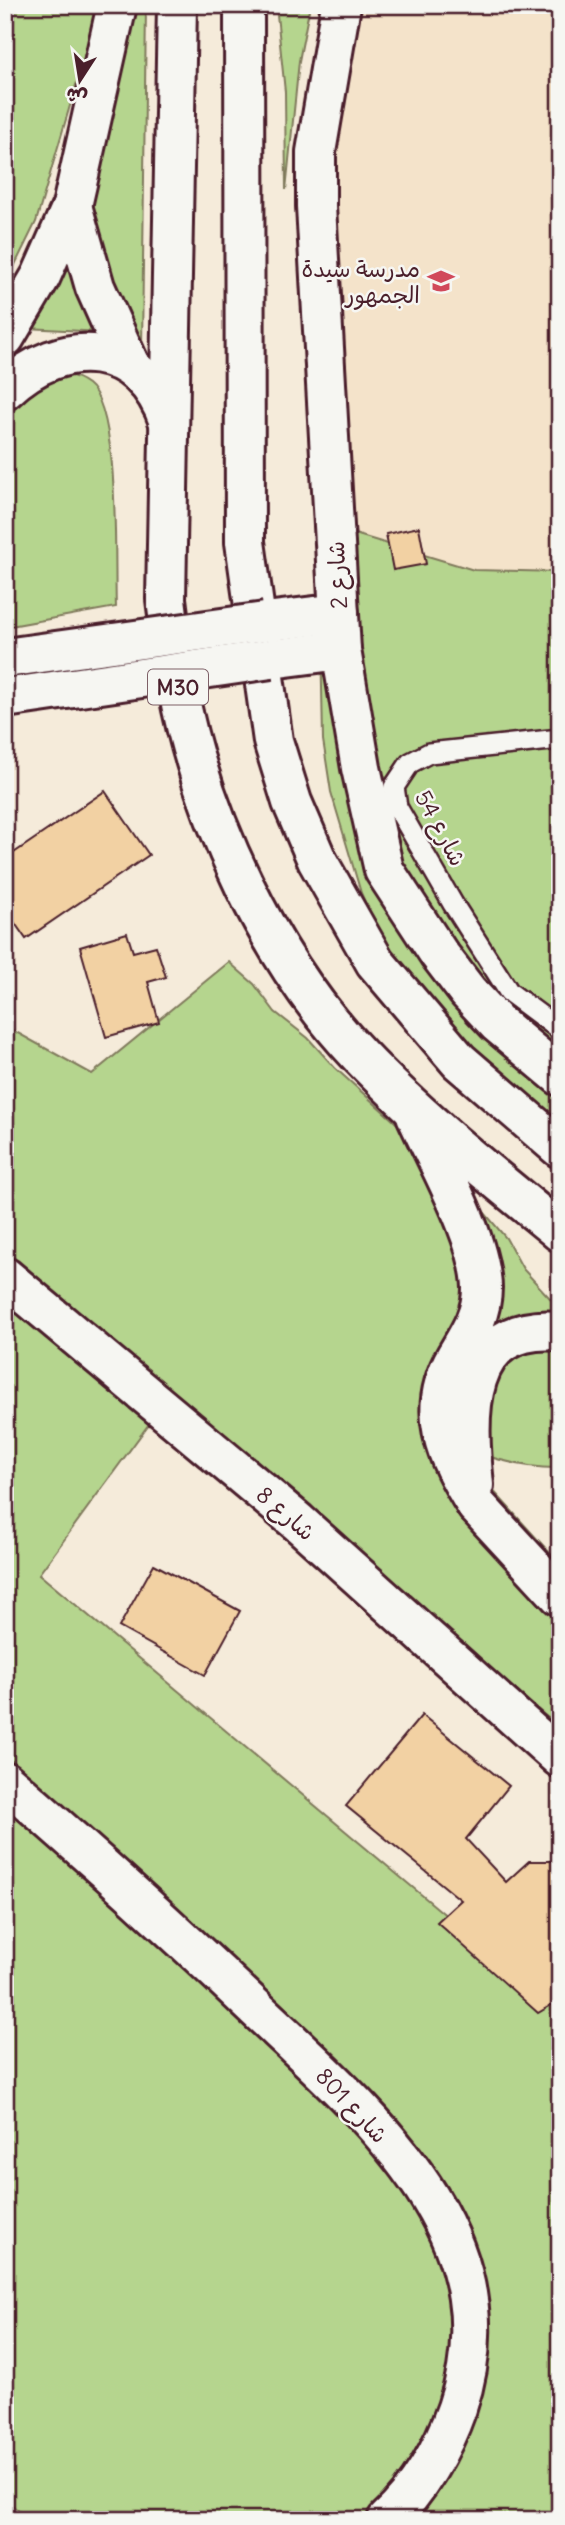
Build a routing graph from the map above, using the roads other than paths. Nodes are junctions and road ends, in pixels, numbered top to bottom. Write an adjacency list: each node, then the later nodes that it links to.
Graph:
1 (117, 5): 5 (main road)
2 (177, 5): 9 (main road, M30)
3 (244, 5): 17 (main road)
4 (341, 5): 10 (main road, شارع 2)
5 (72, 206): 6 (main road); 7 (main road)
6 (5, 337)
7 (129, 363): 8 (main road); 9 (main road)
8 (5, 390)
9 (170, 423): 16 (main road, M30)
10 (340, 632): 11 (main road, bridge); 12 (main road, bridge); 15 (main road, شارع 2)
11 (5, 658)
12 (5, 698)
13 (560, 738): 14 (lane, شارع 54)
14 (560, 1030)
15 (560, 1076)
16 (412, 1107): 18 (main road, M30); 21 (main road)
17 (560, 1149)
18 (560, 1232)
19 (5, 1277): 24 (main road, شارع 8)
20 (560, 1331): 21 (main road)
21 (476, 1505): 22 (main road)
22 (544, 1566): 23 (main road)
23 (560, 1596)
24 (560, 1758)
25 (5, 1781): 26 (main road, شارع 801)
26 (387, 2520)

